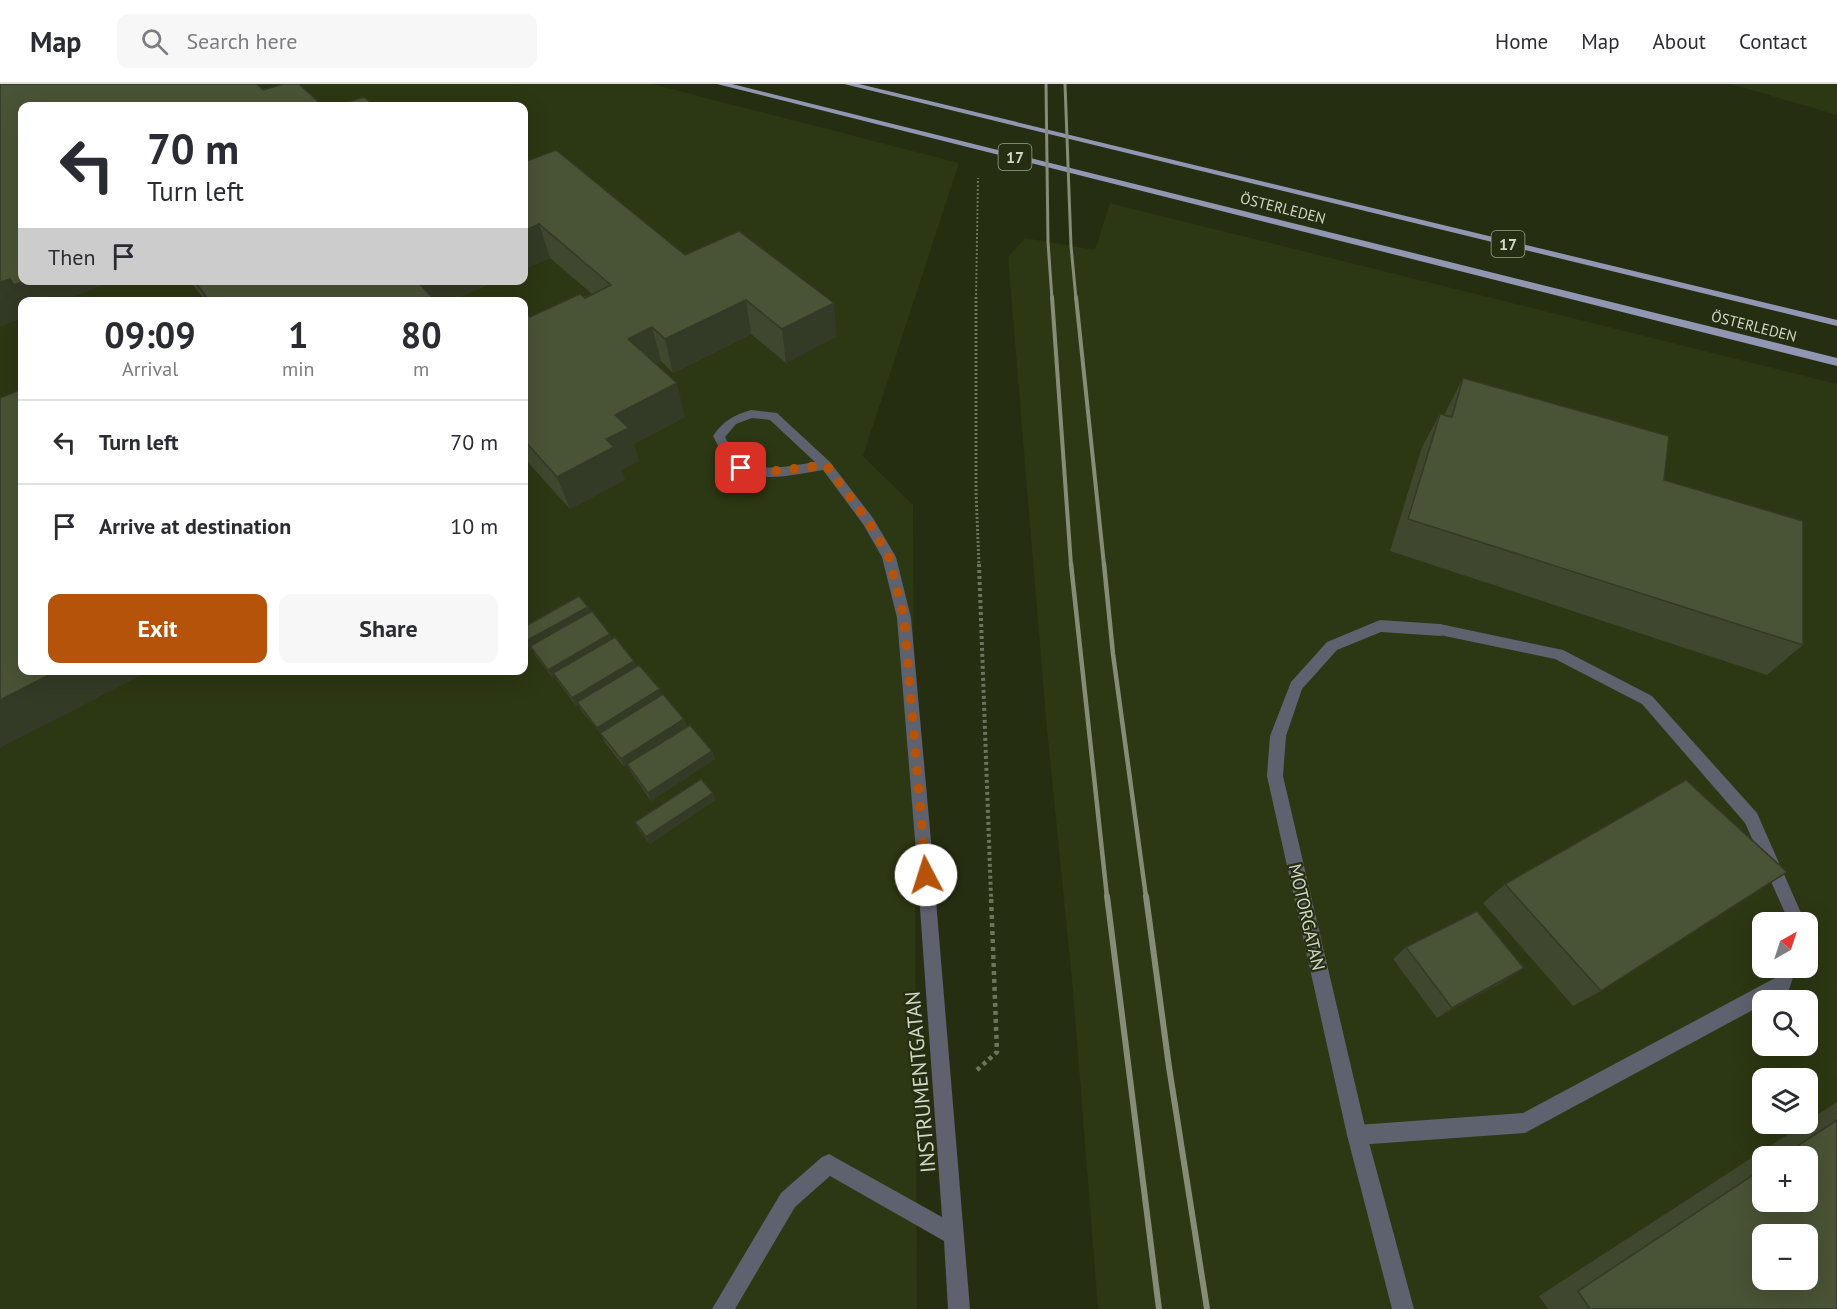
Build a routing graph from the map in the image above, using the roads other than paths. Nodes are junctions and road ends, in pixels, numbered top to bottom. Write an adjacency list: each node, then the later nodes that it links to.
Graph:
1 (721, 84): 4 (main road, ÖSTERLEDEN / 17)
2 (848, 84): 3 (main road, ÖSTERLEDEN / 17)
3 (1837, 323)
4 (1837, 362)
5 (826, 465): 5 (street, INSTRUMENTGATAN); 9 (street, INSTRUMENTGATAN)
6 (1793, 912): 8 (street, MOTORGATAN)
7 (1785, 978): 8 (street)
8 (1357, 1136): 12 (street, MOTORGATAN)
9 (955, 1236): 10 (street); 11 (street, INSTRUMENTGATAN)
10 (723, 1309)
11 (959, 1309)
12 (1403, 1309)

